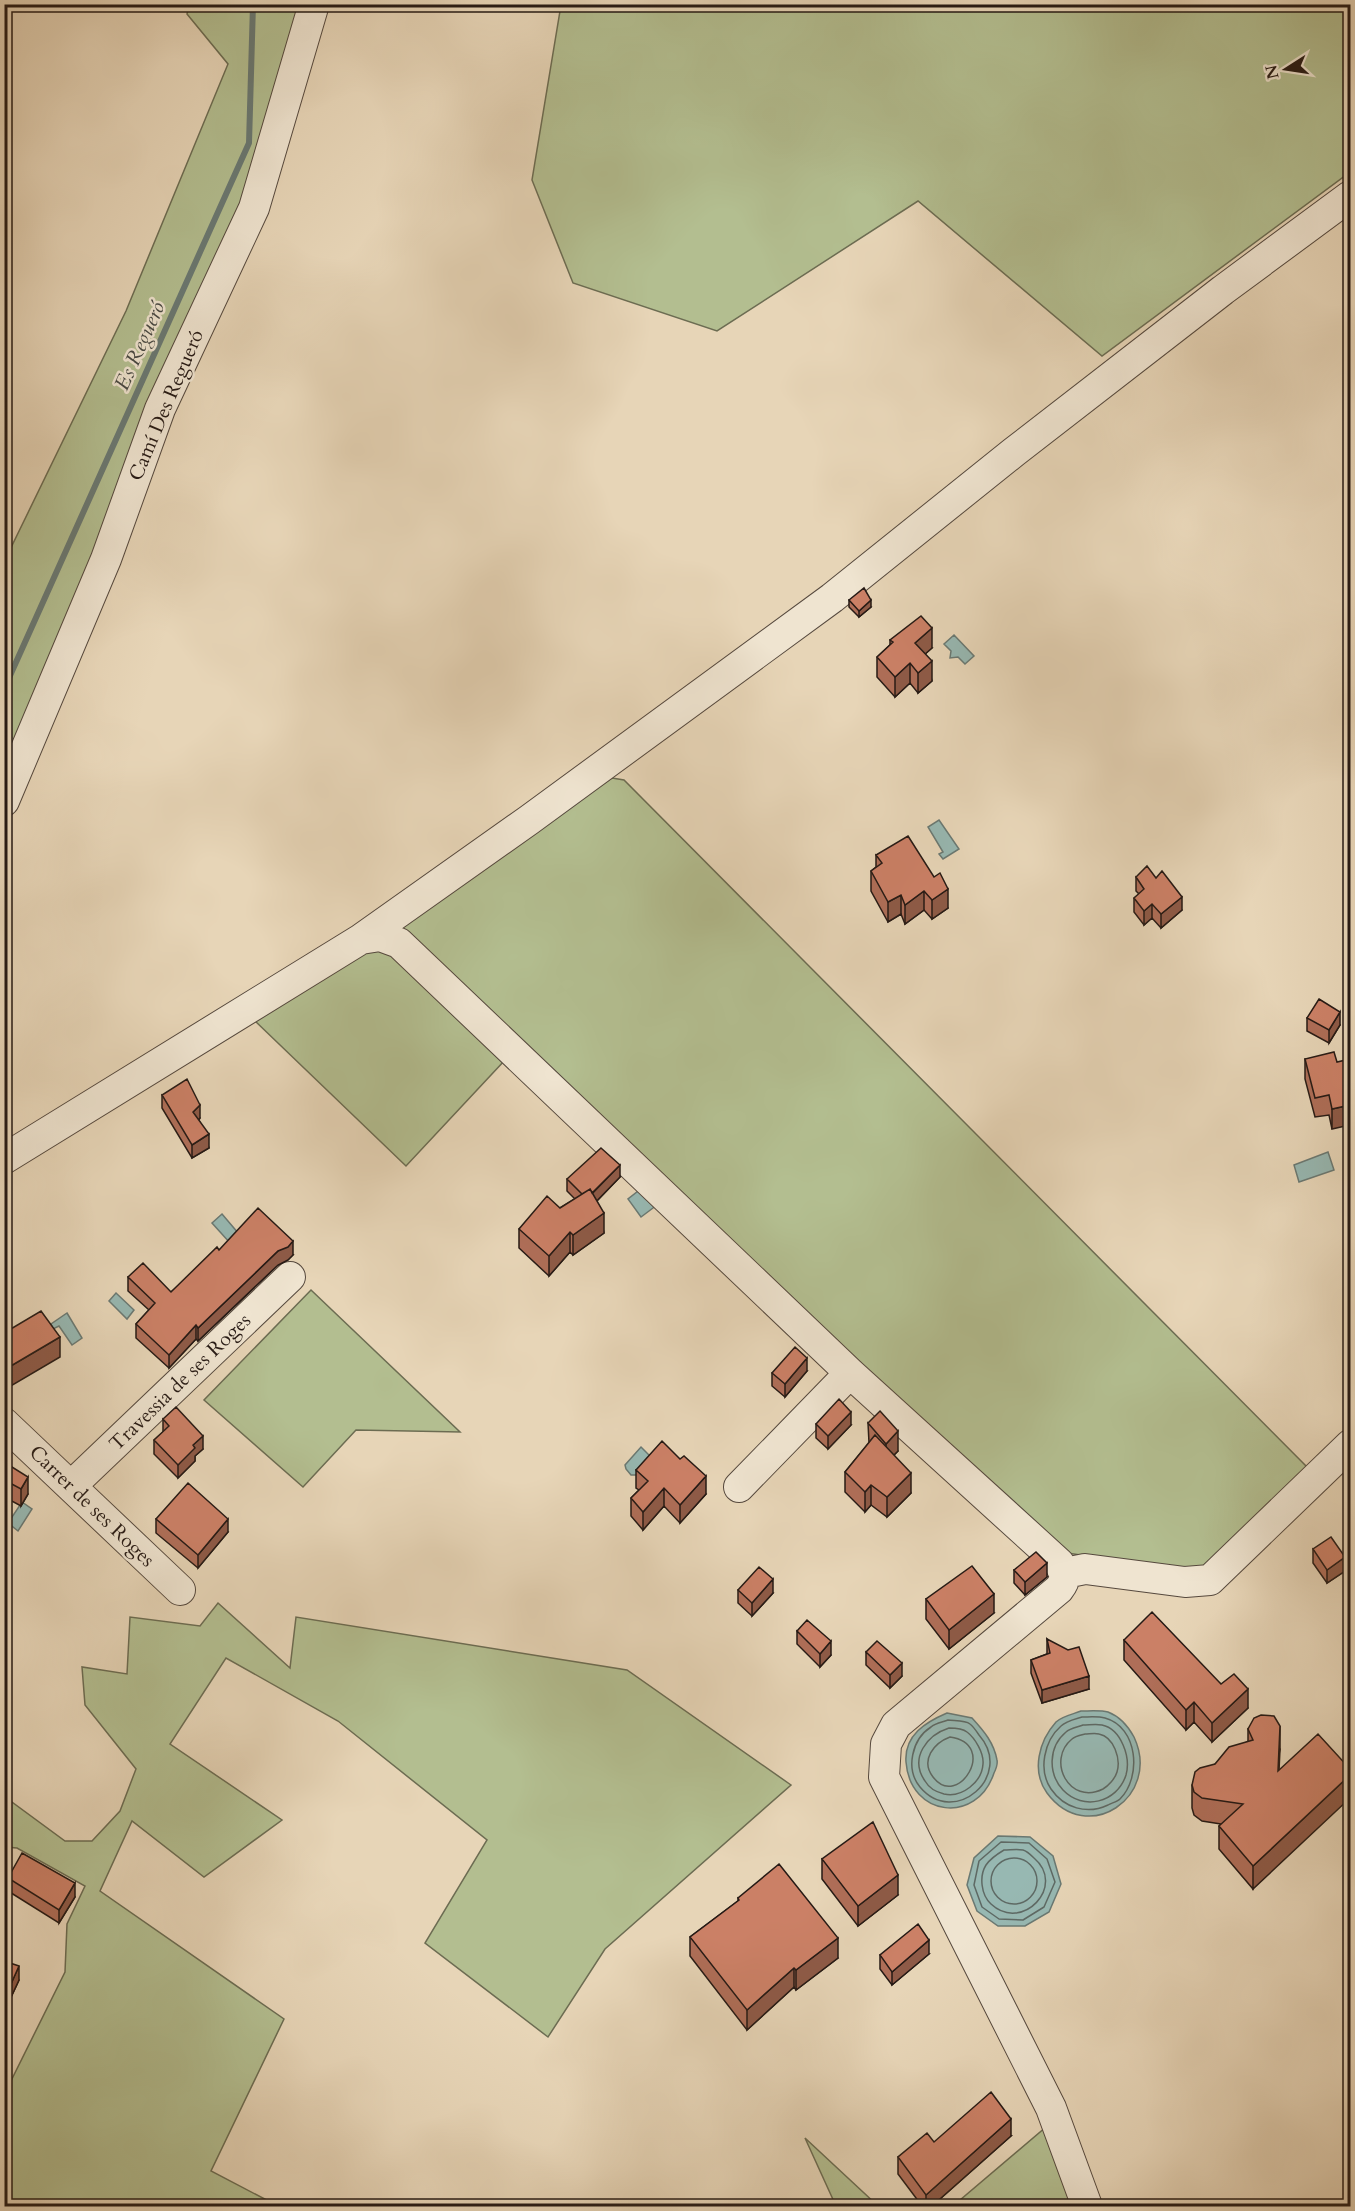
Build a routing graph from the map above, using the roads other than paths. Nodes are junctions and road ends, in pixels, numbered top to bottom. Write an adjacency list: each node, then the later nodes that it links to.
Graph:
1 (314, 4): 3 (street, Camí Des Regueró)
2 (1350, 196): 4 (street)
3 (4, 801)
4 (361, 939): 5 (street); 7 (street)
5 (4, 1159)
6 (290, 1277): 10 (street, Travessia de ses Roges)
7 (850, 1373): 11 (street); 12 (street)
8 (4, 1423): 10 (street, Carrer de ses Roges)
9 (1350, 1445): 12 (street)
10 (71, 1486): 13 (street, Carrer de ses Roges)
11 (739, 1487)
12 (1065, 1573): 14 (street)
13 (180, 1590)
14 (1086, 2206)

